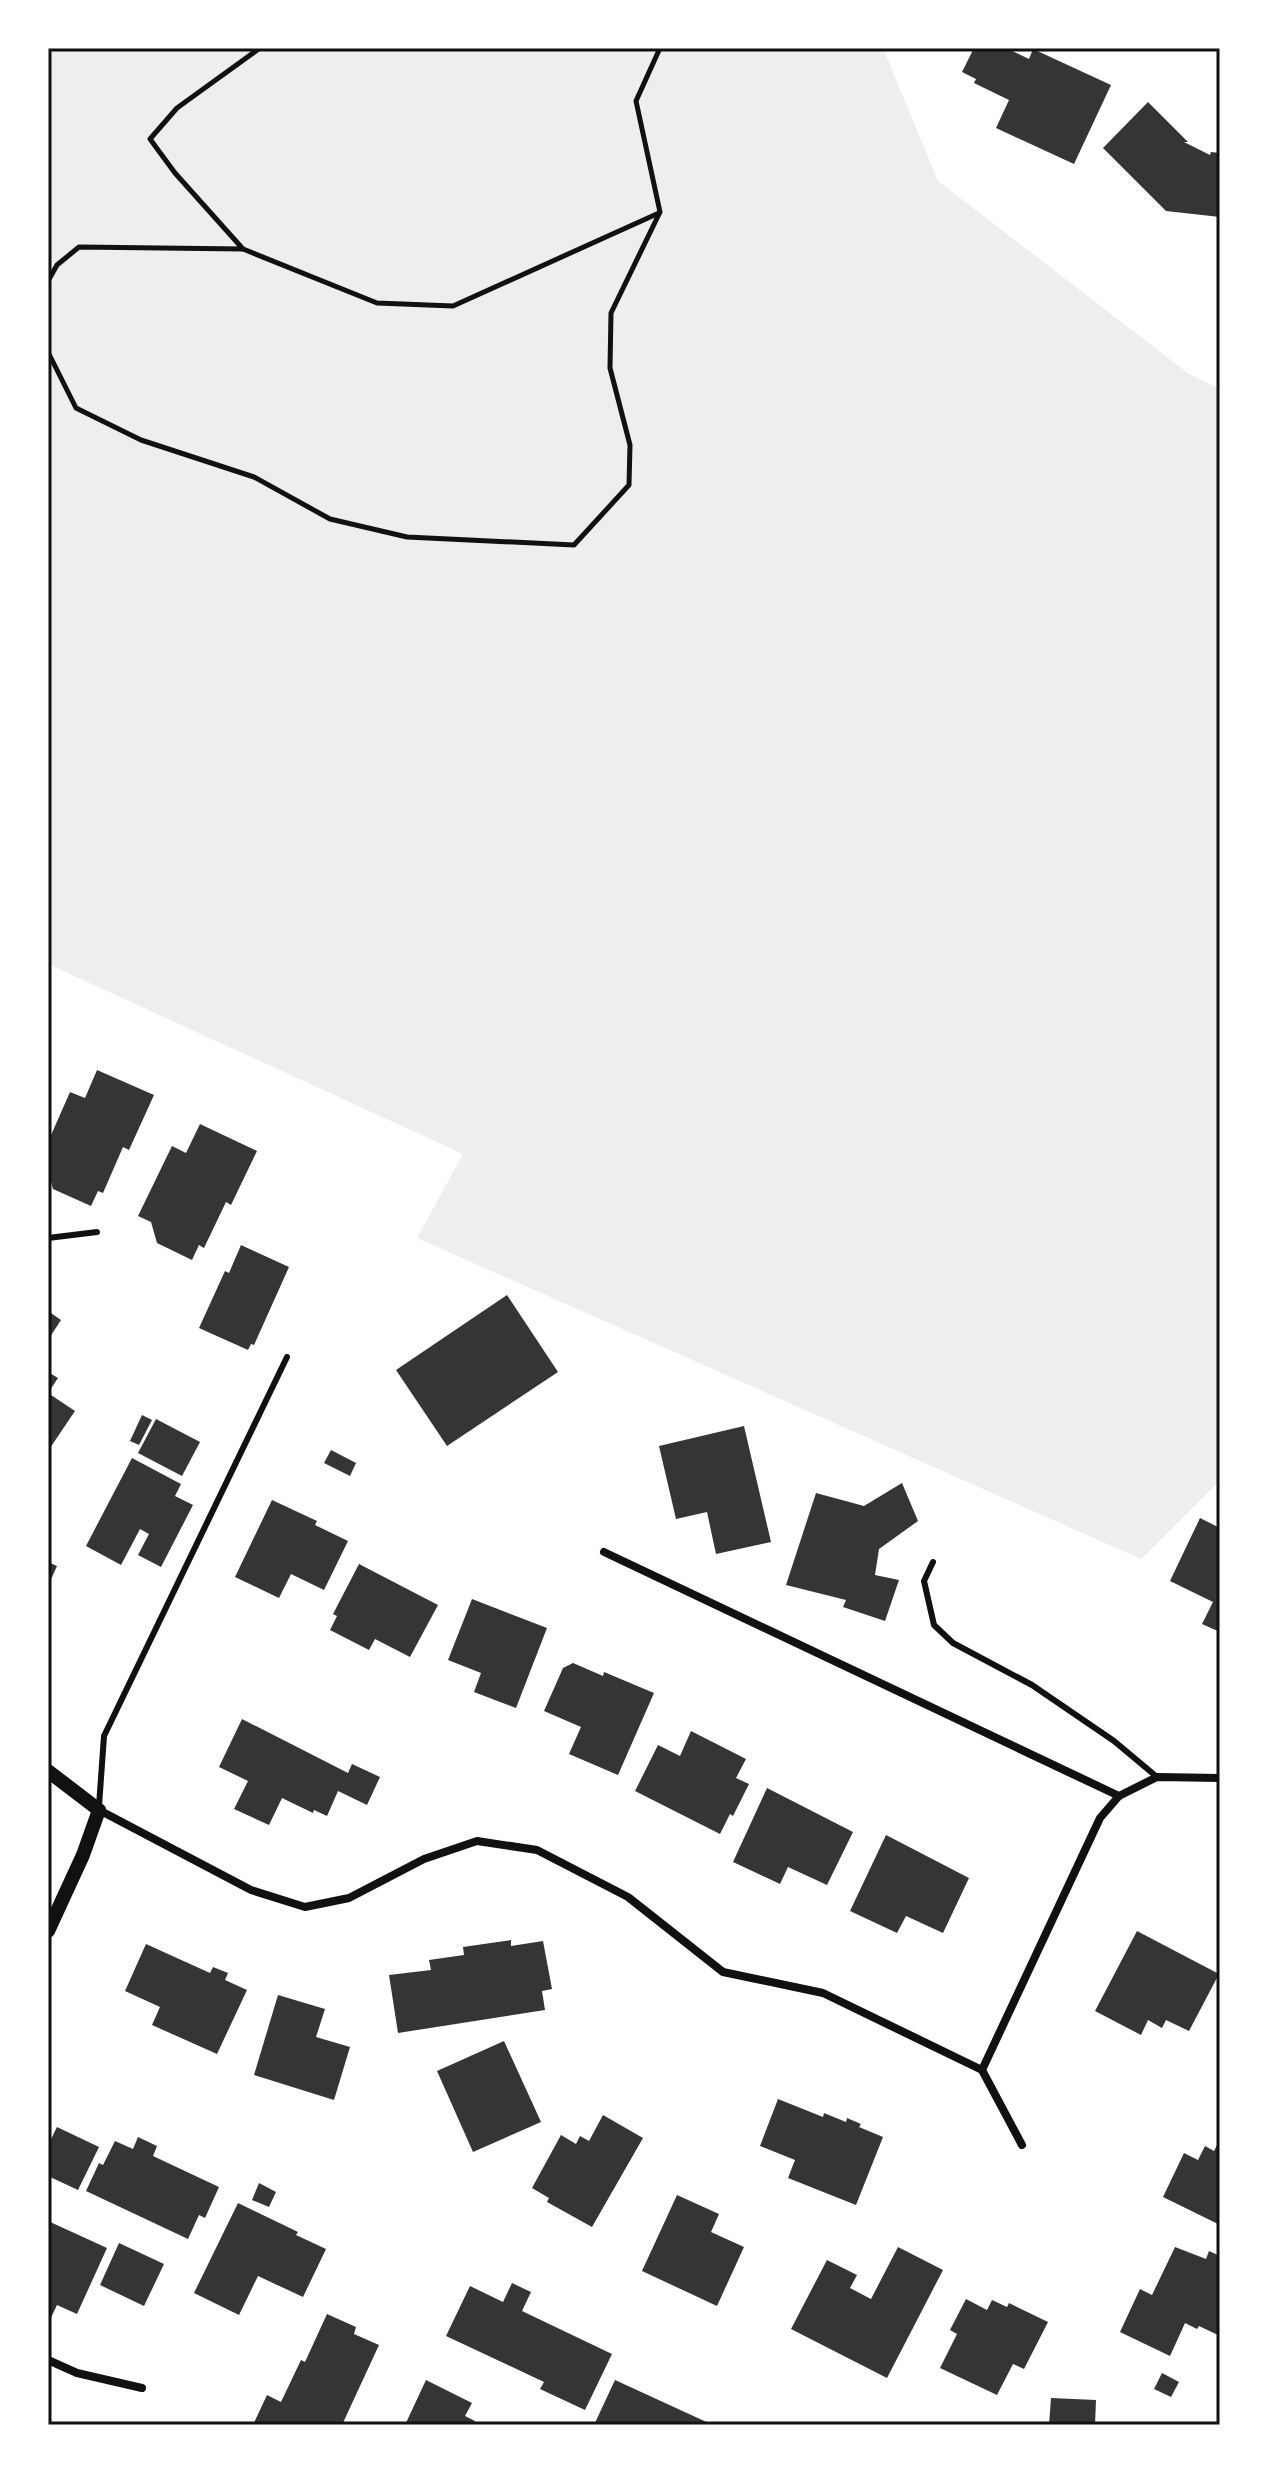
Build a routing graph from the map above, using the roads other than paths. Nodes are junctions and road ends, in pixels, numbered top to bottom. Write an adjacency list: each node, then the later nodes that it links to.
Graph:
1 (97, 1232): 2 (lane)
2 (48, 1238)
3 (287, 1357): 10 (lane)
4 (604, 1552): 9 (street)
5 (933, 1562): 7 (lane)
6 (48, 1771): 10 (street)
7 (1157, 1777): 8 (street); 9 (street)
8 (1220, 1778)
9 (1119, 1796): 12 (street)
10 (99, 1810): 11 (street); 12 (street)
11 (48, 1931)
12 (982, 2070): 13 (street)
13 (1022, 2145)
14 (48, 2360): 15 (street)
15 (142, 2388)

